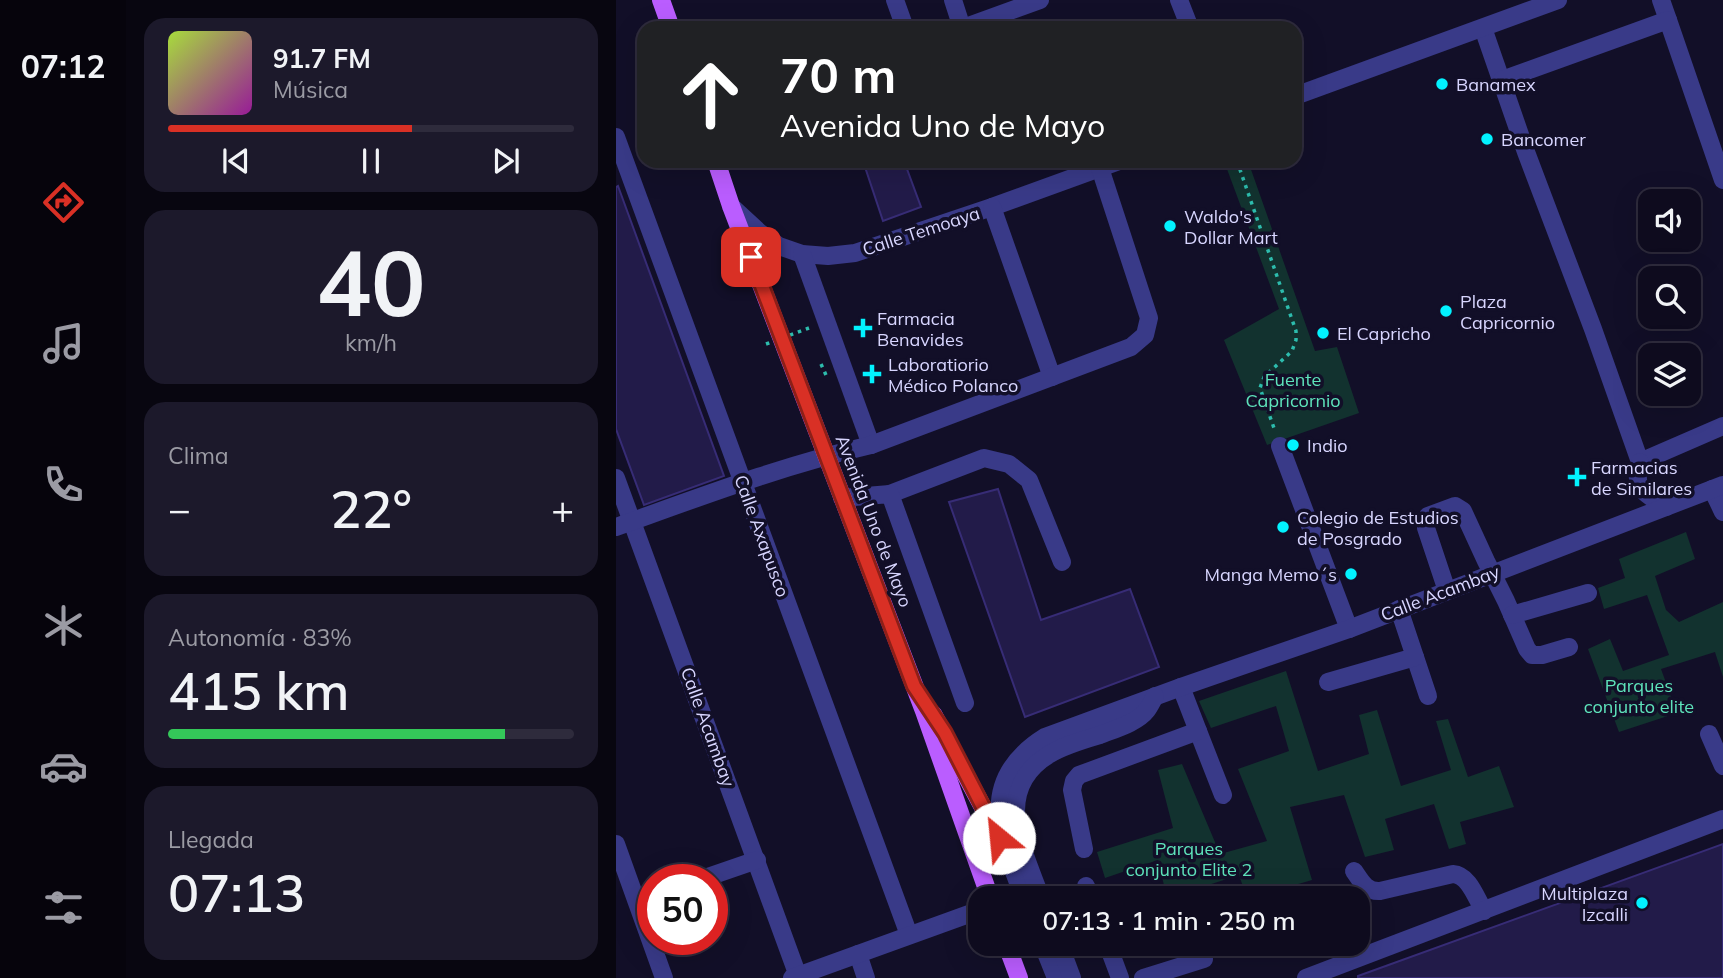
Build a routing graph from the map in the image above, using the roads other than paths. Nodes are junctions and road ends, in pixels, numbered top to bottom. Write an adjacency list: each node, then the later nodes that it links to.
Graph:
1 (661, 0): 9 (main road)
2 (895, 0): 10 (street)
3 (953, 0): 11 (street)
4 (1040, 0): 12 (street)
5 (1180, 0): 13 (street)
6 (1558, 0): 14 (street)
7 (1661, 0): 8 (street)
8 (1668, 20): 15 (street); 20 (street)
9 (668, 21)
10 (902, 21)
11 (960, 21)
12 (982, 21)
13 (1188, 21)
14 (1483, 27): 15 (street); 16 (street)
15 (1502, 80): 29 (street)
16 (1302, 93)
17 (616, 137): 31 (street, Calle Axapusco)
18 (718, 168): 21 (main road, Avenida Uno de Mayo)
19 (1100, 168): 22 (street, Calle Temoaya); 24 (street)
20 (1723, 180)
21 (731, 206): 23 (street, Calle Temoaya); 28 (main road, Avenida Uno de Mayo)
22 (992, 207): 23 (street, Calle Temoaya); 24 (street)
23 (802, 254): 26 (street)
24 (1052, 377): 26 (street)
25 (1723, 426): 29 (street)
26 (871, 445): 28 (street)
27 (1280, 446): 44 (street)
28 (826, 455): 31 (street); 34 (main road, Avenida Uno de Mayo)
29 (1640, 462): 35 (street)
30 (616, 478): 37 (street, Calle Acambay)
31 (741, 482): 37 (street); 70 (street, Calle Axapusco)
32 (1718, 487): 35 (street, Calle Acambay); 36 (street)
33 (890, 494): 34 (street); 38 (street); 52 (street)
34 (842, 498): 48 (main road, Avenida Uno de Mayo)
35 (1666, 507): 39 (street, Calle Acambay)
36 (1723, 512)
37 (624, 525): 61 (street, Calle Acambay)
38 (1062, 562)
39 (1492, 573): 40 (street, Calle Acambay); 40 (street); 43 (street)
40 (1447, 591): 42 (street, Calle Acambay)
41 (1588, 593): 43 (street)
42 (1399, 609): 44 (street, Calle Acambay); 46 (street)
43 (1512, 615): 45 (street)
44 (1349, 629): 49 (street, Calle Acambay)
45 (1569, 647)
46 (1415, 657): 47 (street); 51 (street)
47 (1328, 682)
48 (914, 686): 60 (main road); 65 (main road, Avenida Uno de Mayo)
49 (1181, 687): 50 (street, Calle Acambay); 53 (street)
50 (1155, 696): 60 (street, Calle Acambay); 67 (street, Calle Acambay)
51 (1428, 696)
52 (965, 704)
53 (1198, 731): 56 (street); 59 (street)
54 (1709, 734): 55 (street)
55 (1723, 766)
56 (1223, 795)
57 (1723, 820): 68 (street)
58 (616, 844): 64 (street)
59 (1084, 849)
60 (1009, 856): 66 (street, Calle Acambay)
61 (757, 860): 62 (street); 78 (street, Calle Acambay)
62 (728, 870)
63 (1354, 871): 68 (street)
64 (637, 884)
65 (986, 886)
66 (1020, 886)
67 (1037, 886)
68 (1484, 911): 86 (street)
69 (968, 914): 70 (street)
70 (909, 936): 71 (street)
71 (858, 954): 78 (street); 80 (street)
72 (658, 955): 79 (street)
73 (1011, 956): 81 (main road)
74 (1047, 956): 82 (street)
75 (1064, 956): 83 (street)
76 (1112, 956): 84 (street)
77 (1203, 959): 85 (street)
78 (795, 977)
79 (664, 978)
80 (866, 978)
81 (1019, 978)
82 (1056, 978)
83 (1072, 978)
84 (1120, 978)
85 (1143, 978)
86 (1306, 978)

